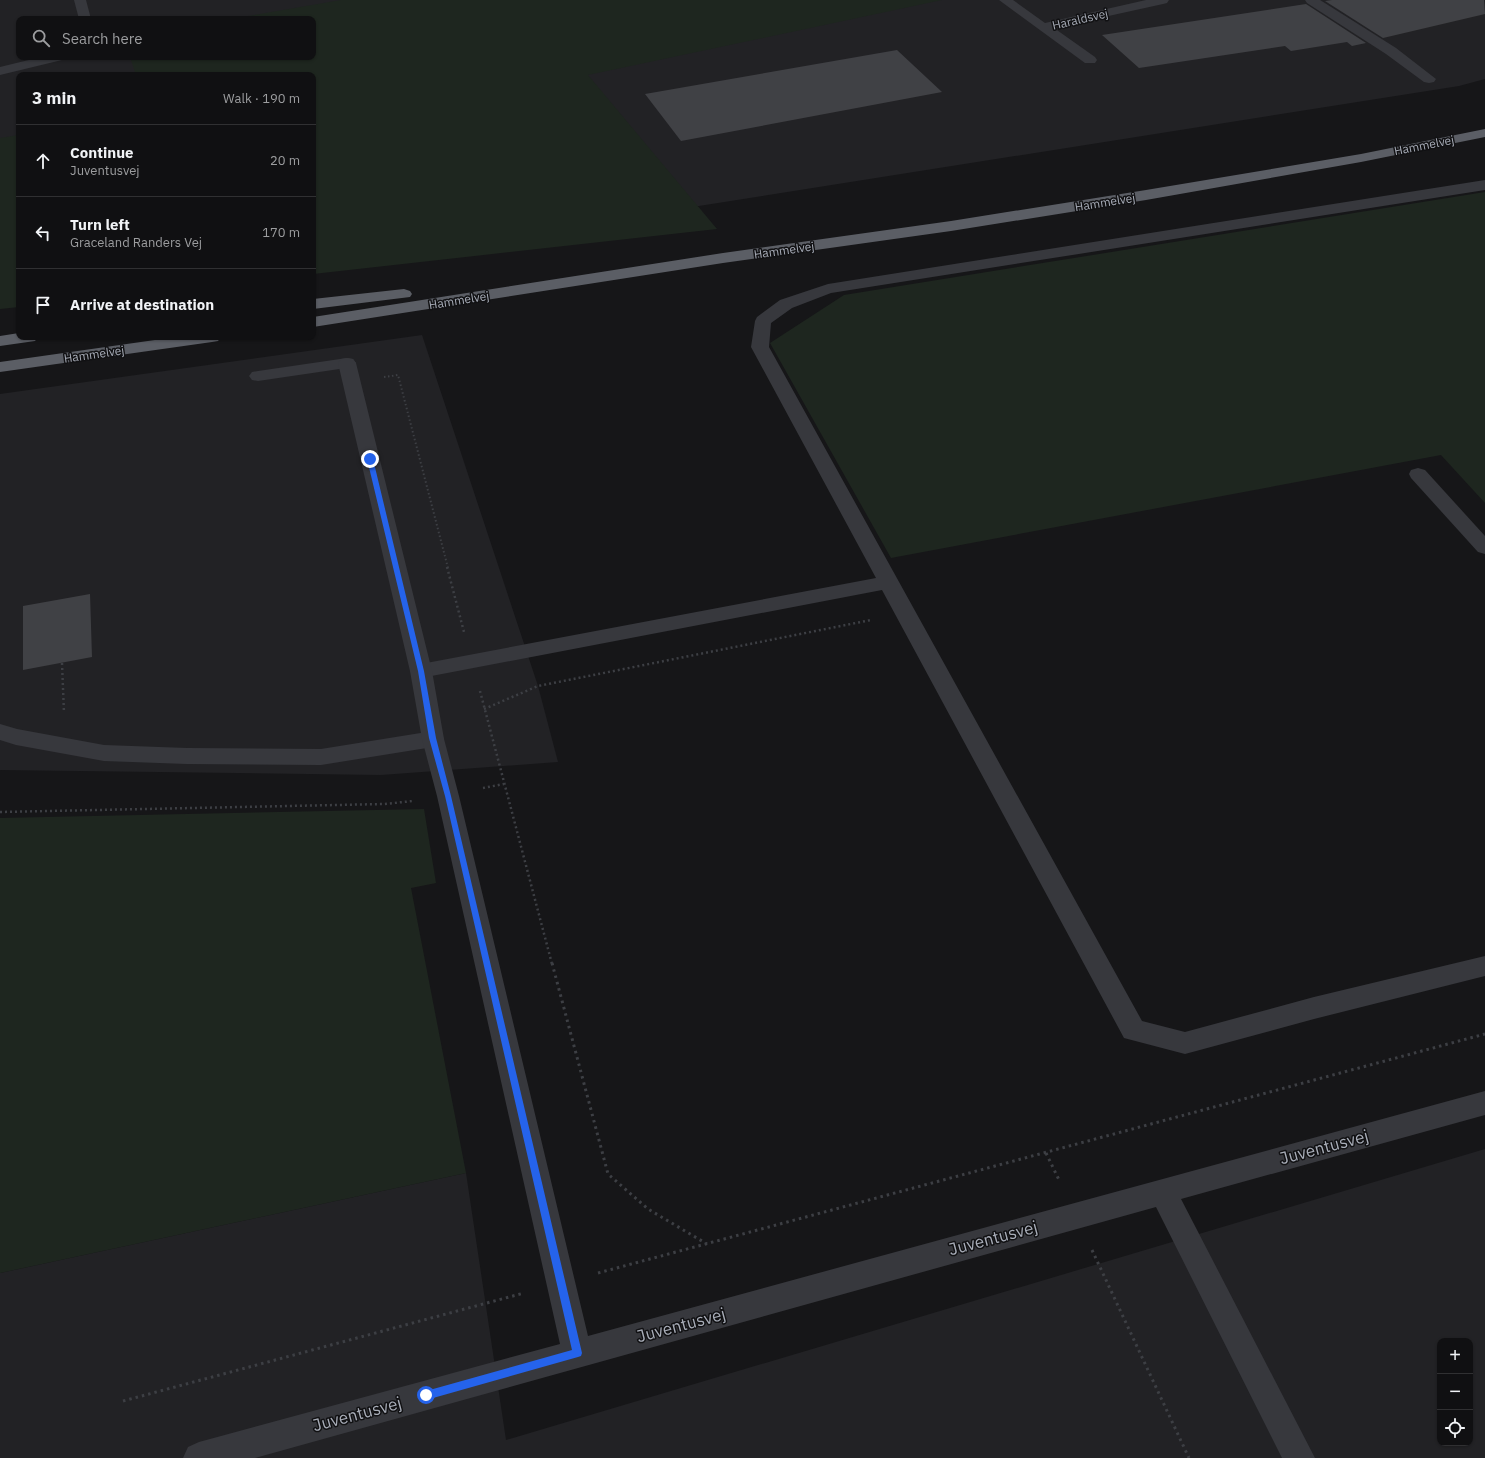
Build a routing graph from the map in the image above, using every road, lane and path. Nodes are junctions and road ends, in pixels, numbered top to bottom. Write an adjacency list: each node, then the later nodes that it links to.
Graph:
1 (80, 0): 5 (street)
2 (1005, 0): 6 (street, Haraldsvej)
3 (1163, 0): 6 (street, Haraldsvej)
4 (1311, 0): 10 (street)
5 (84, 16)
6 (1043, 27): 8 (street, Haraldsvej)
7 (45, 60): 9 (street)
8 (1090, 60)
9 (0, 71)
10 (1429, 80)
11 (1485, 133): 13 (highway, Hammelvej)
12 (1485, 185): 26 (street)
13 (723, 258): 14 (highway, Hammelvej); 15 (highway, Hammelvej)
14 (316, 304)
15 (316, 322)
16 (16, 337): 19 (highway)
17 (16, 338): 19 (highway)
18 (16, 338): 19 (highway)
19 (0, 340)
20 (191, 340): 21 (highway, Hammelvej)
21 (0, 367)
22 (350, 373): 23 (street); 28 (path); 30 (street)
23 (258, 376)
24 (1418, 474): 25 (street)
25 (1485, 548)
26 (889, 582): 27 (street); 28 (street)
27 (906, 614): 31 (path); 38 (street)
28 (471, 661): 30 (street); 31 (path)
29 (62, 663): 34 (path)
30 (421, 671): 33 (street)
31 (484, 709): 35 (path)
32 (0, 732): 34 (street)
33 (432, 738): 34 (street); 36 (street)
34 (56, 744)
35 (504, 784): 36 (path); 44 (path)
36 (448, 796): 37 (path); 45 (street)
37 (0, 812)
38 (1485, 966)
39 (1485, 1034): 41 (path)
40 (1485, 1103): 42 (street, Juventusvej)
41 (1046, 1153): 43 (path); 44 (path)
42 (1163, 1192): 43 (street, Juventusvej); 50 (street)
43 (1075, 1215): 46 (street, Juventusvej); 49 (path)
44 (707, 1244): 45 (path)
45 (561, 1283): 46 (street); 47 (path)
46 (578, 1353): 48 (street, Juventusvej)
47 (122, 1401)
48 (199, 1458)
49 (1189, 1458)
50 (1299, 1458)

